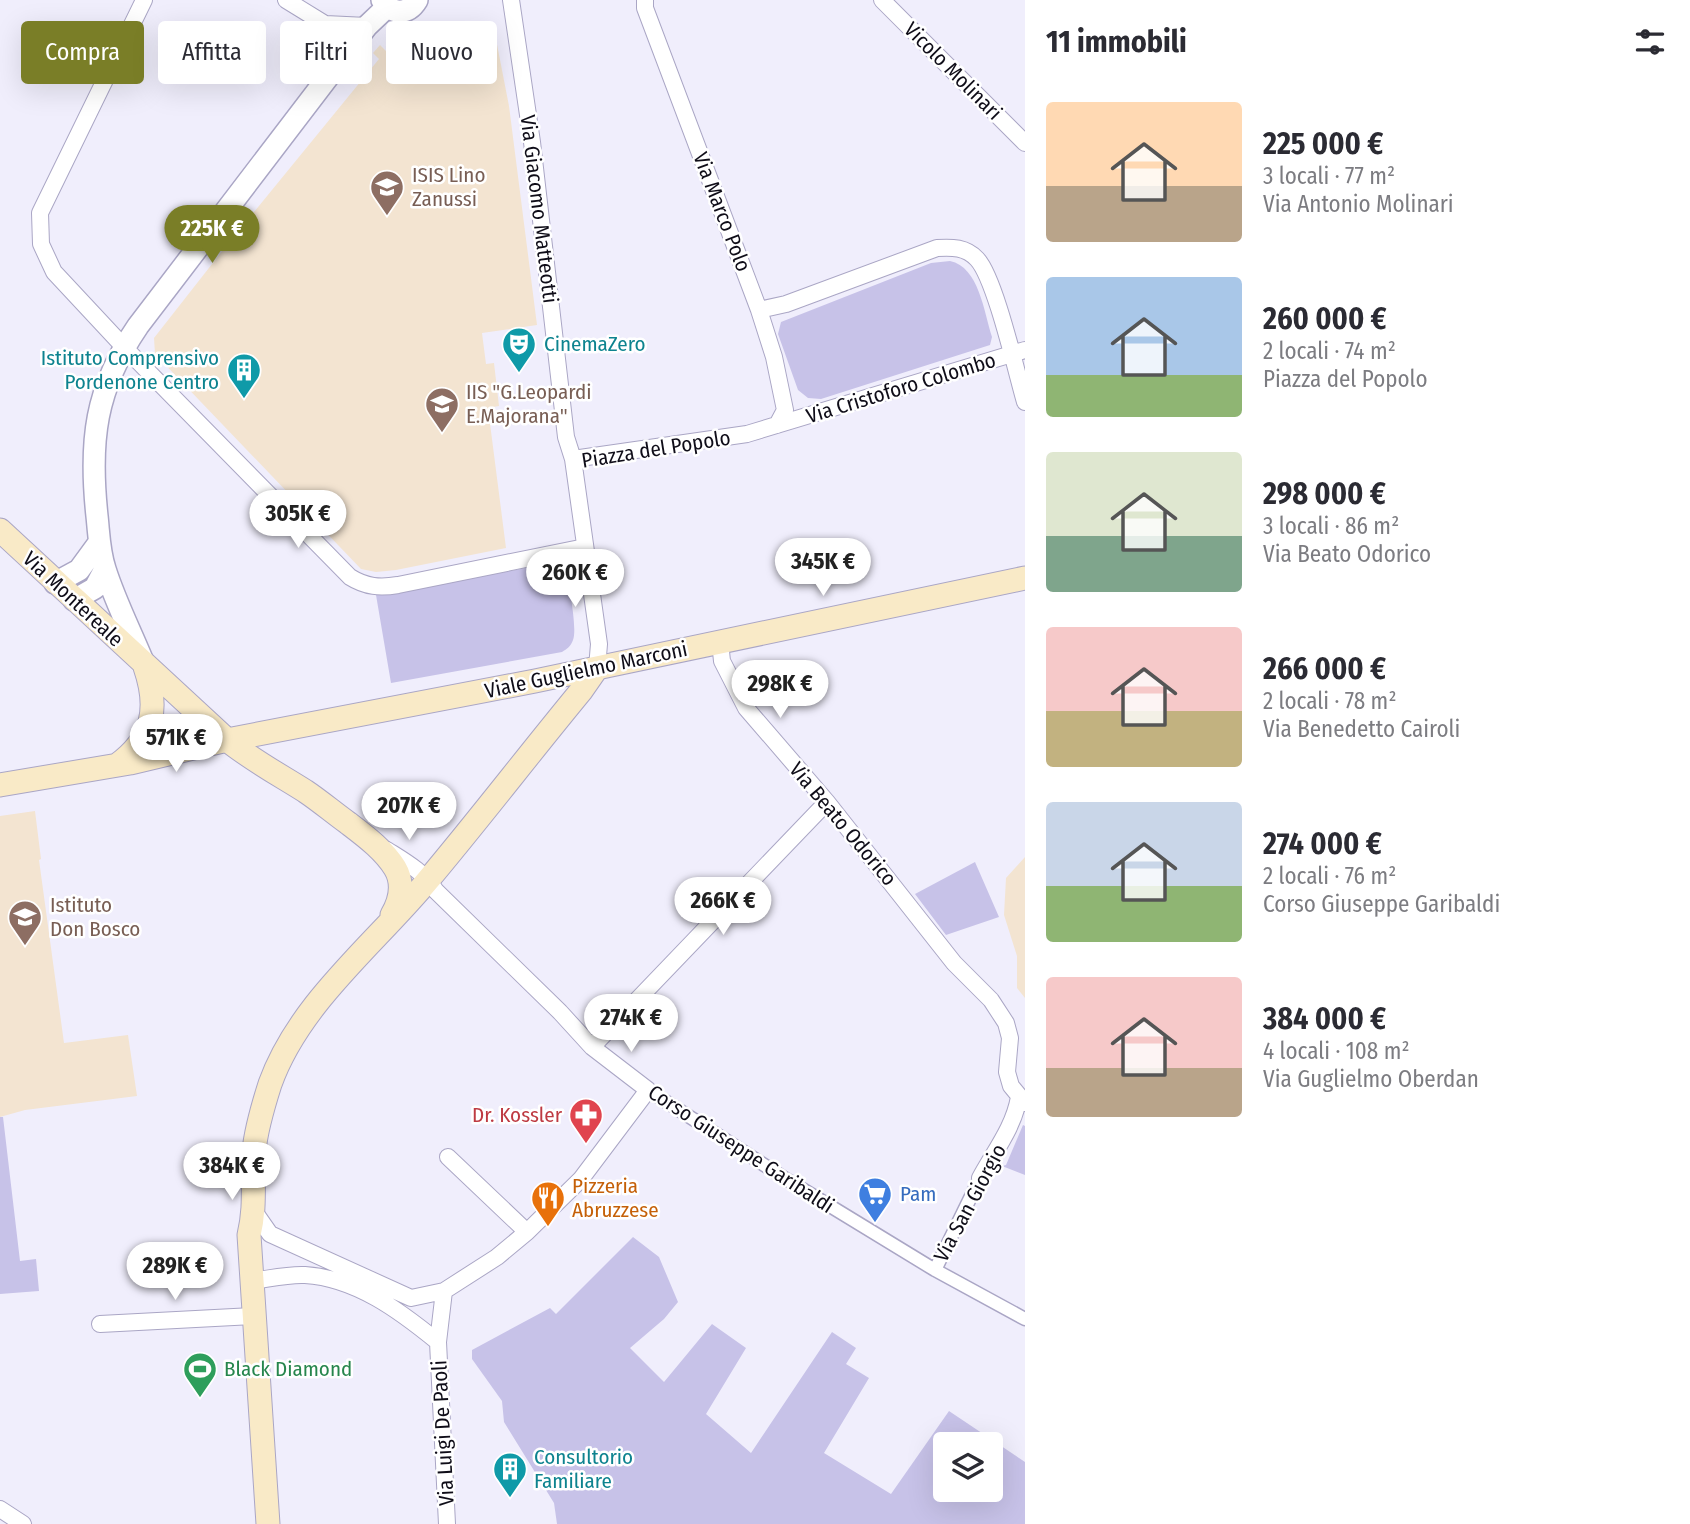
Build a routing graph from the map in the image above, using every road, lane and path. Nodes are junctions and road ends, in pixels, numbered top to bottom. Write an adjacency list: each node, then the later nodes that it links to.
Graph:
1 (286, 0): 8 (street)
2 (417, 0): 7 (street)
3 (512, 0): 17 (street, Via Giacomo Matteotti)
4 (645, 0): 12 (street, Via Marco Polo)
5 (882, 0): 11 (street, Vicolo Molinari)
6 (137, 2): 13 (street)
7 (384, 4): 9 (street)
8 (320, 21)
9 (371, 21)
10 (323, 84): 13 (street)
11 (1025, 143)
12 (760, 310): 14 (street); 16 (street, Via Marco Polo)
13 (124, 347): 19 (street); 20 (street)
14 (1018, 352): 15 (street); 16 (street, Via Cristoforo Colombo)
15 (1025, 402)
16 (777, 425): 17 (street, Piazza del Popolo)
17 (573, 459): 20 (street, Piazza del Popolo)
18 (0, 530): 23 (main road, Via Montereale)
19 (99, 544): 21 (street); 23 (street)
20 (584, 547): 27 (street, Piazza del Popolo)
21 (104, 569): 24 (street); 26 (street)
22 (1025, 578): 25 (main road, Viale Guglielmo Marconi)
23 (55, 583): 24 (main road, Via Montereale)
24 (74, 600): 26 (main road, Via Montereale)
25 (720, 642): 27 (main road, Viale Guglielmo Marconi); 31 (street, Via Beato Odorico)
26 (145, 667): 28 (main road, Via Montereale); 29 (main road)
27 (597, 668): 28 (main road, Viale Guglielmo Marconi); 33 (main road)
28 (227, 740): 29 (main road, Viale Guglielmo Marconi); 32 (main road, Via Montereale)
29 (116, 765): 30 (main road, Viale Guglielmo Marconi)
30 (0, 785)
31 (827, 802): 35 (street); 37 (street, Via Beato Odorico)
32 (367, 837): 33 (street, Corso Giuseppe Garibaldi); 34 (main road, Via Montereale)
33 (429, 880): 34 (main road); 35 (street, Corso Giuseppe Garibaldi)
34 (381, 932): 40 (main road)
35 (592, 1048): 36 (street, Corso Giuseppe Garibaldi)
36 (648, 1090): 41 (street); 42 (street, Corso Giuseppe Garibaldi)
37 (1022, 1100): 39 (street, Via San Giorgio)
38 (448, 1157): 41 (street)
39 (980, 1178): 42 (street, Via San Giorgio)
40 (254, 1212): 43 (main road); 44 (street)
41 (527, 1231): 44 (street)
42 (934, 1270): 46 (street, Corso Giuseppe Garibaldi)
43 (251, 1281): 45 (main road); 48 (street, Via Luigi De Paoli)
44 (444, 1291): 48 (street, Via Luigi De Paoli)
45 (253, 1316): 47 (street); 51 (main road)
46 (1025, 1319)
47 (100, 1324)
48 (438, 1342): 52 (street, Via Luigi De Paoli)
49 (0, 1509): 50 (street)
50 (23, 1524)
51 (268, 1524)
52 (447, 1524)

